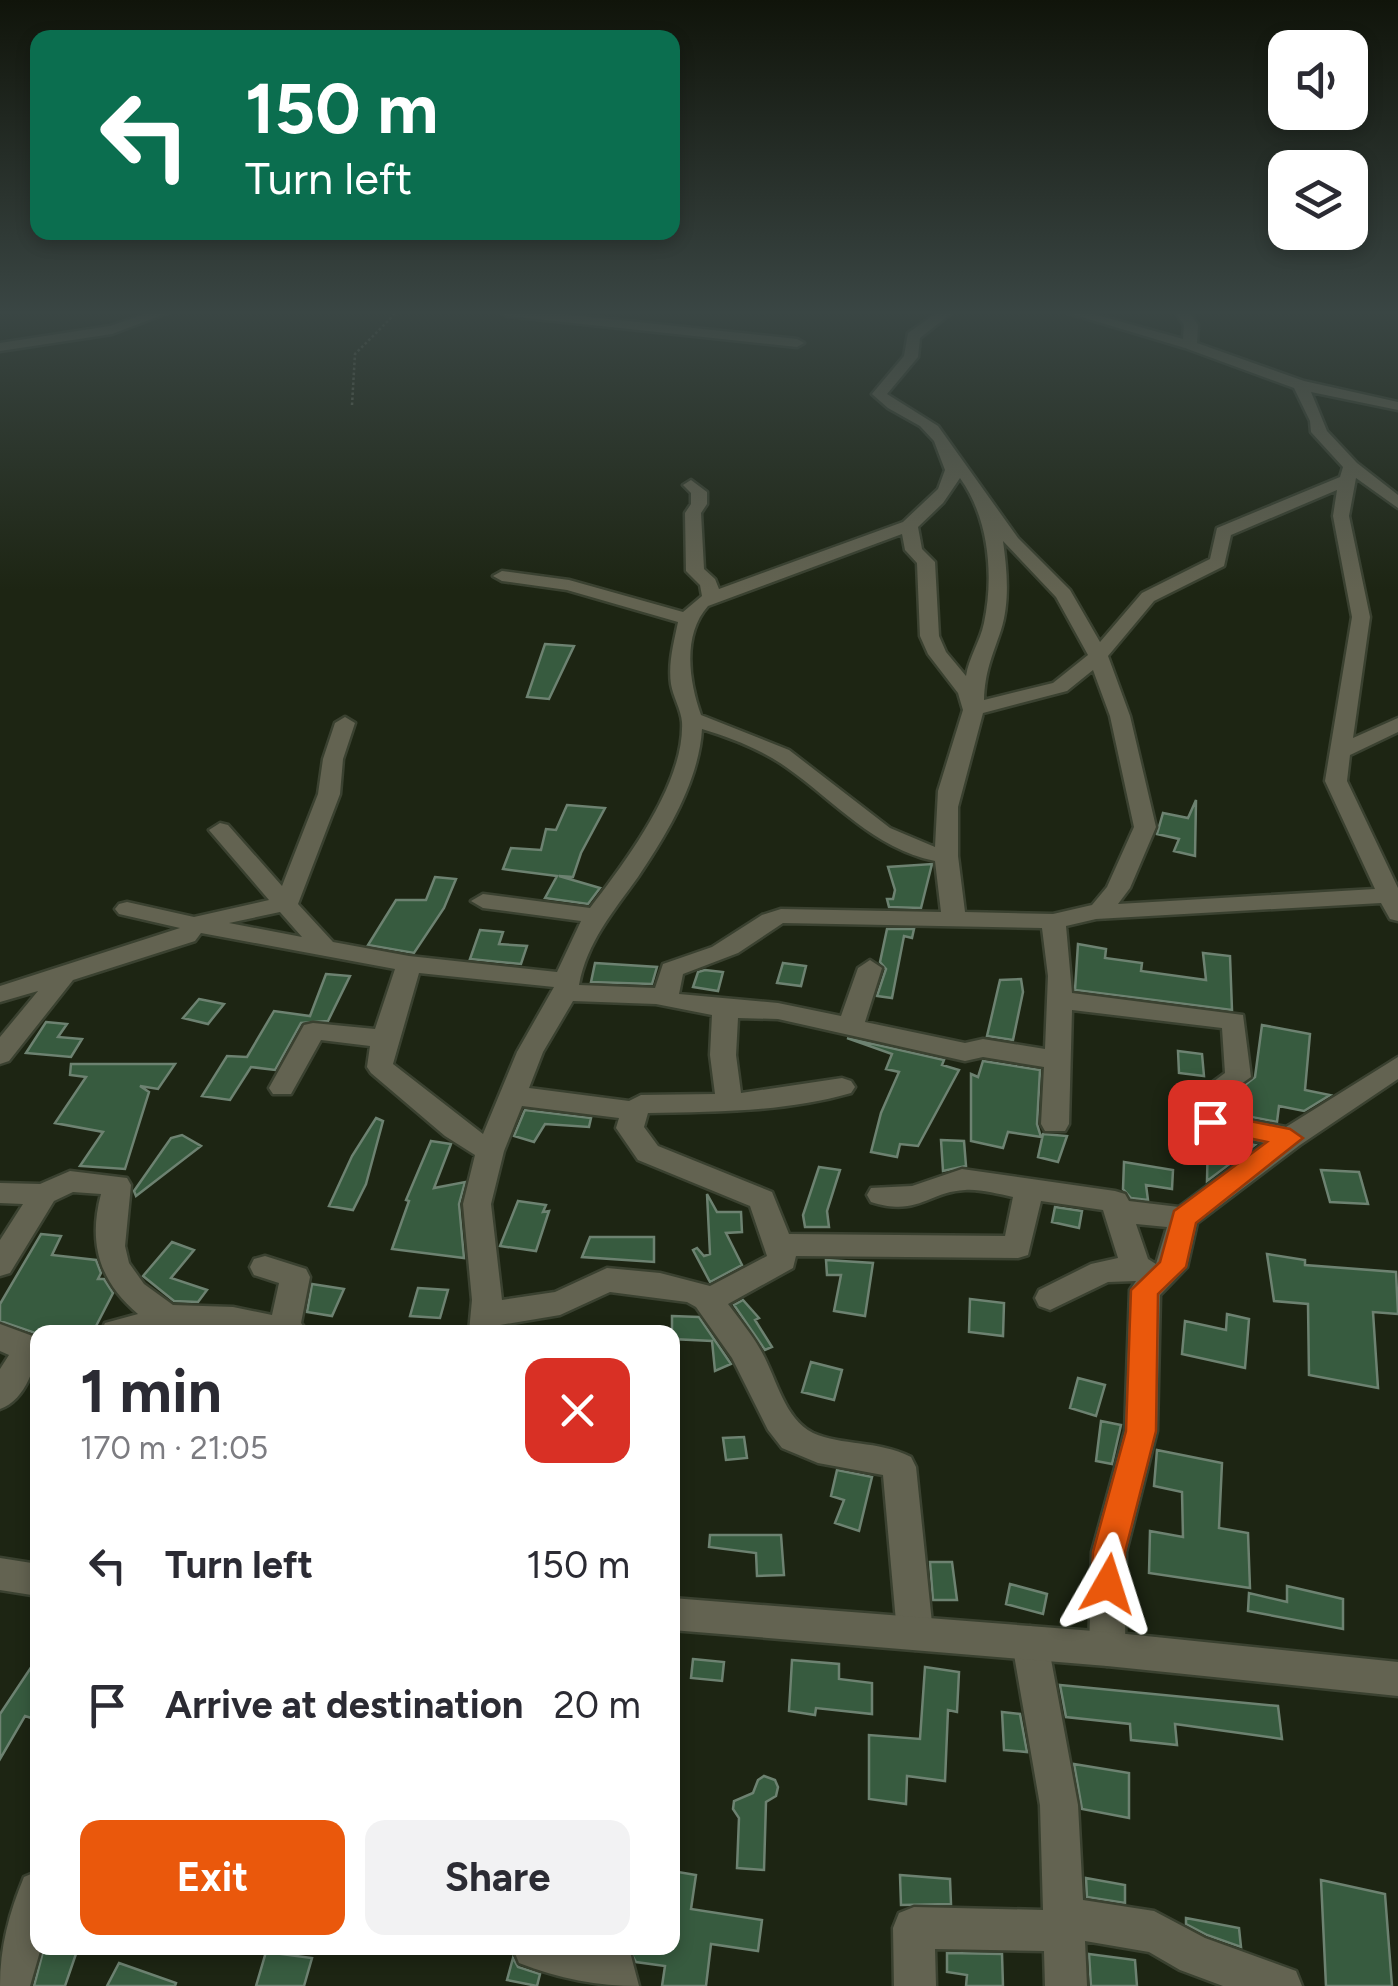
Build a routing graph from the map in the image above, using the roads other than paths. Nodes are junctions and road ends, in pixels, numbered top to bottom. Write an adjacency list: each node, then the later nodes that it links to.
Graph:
1 (891, 405): 3 (street)
2 (1310, 405): 4 (street)
3 (955, 462): 7 (street); 8 (street)
4 (1349, 473): 6 (street); 12 (street); 17 (street)
5 (691, 485): 10 (street)
6 (1398, 503)
7 (987, 508): 12 (street); 13 (street)
8 (909, 526): 10 (street); 13 (street)
9 (509, 573): 11 (street)
10 (712, 600): 11 (street)
11 (688, 619): 14 (street)
12 (1098, 656): 13 (street); 24 (street)
13 (972, 709): 19 (street)
14 (692, 719): 19 (street); 25 (street)
15 (345, 723): 21 (street)
16 (1398, 724): 17 (street)
17 (1341, 752): 20 (street)
18 (220, 830): 21 (street)
19 (944, 856): 26 (street)
20 (1395, 901): 24 (street)
21 (287, 902): 28 (street); 29 (street)
22 (483, 902): 25 (street)
23 (126, 909): 28 (street)
24 (1094, 912): 27 (street)
25 (596, 916): 33 (street)
26 (954, 920): 27 (street); 35 (street)
27 (1052, 921): 36 (street)
28 (194, 924): 29 (street); 32 (street)
29 (325, 948): 30 (street)
30 (410, 964): 33 (street); 39 (street)
31 (870, 968): 38 (street)
32 (62, 977): 34 (street); 40 (street)
33 (566, 987): 35 (street); 45 (street)
34 (0, 994)
35 (666, 996): 37 (street)
36 (1058, 1000): 41 (street); 49 (street)
37 (726, 1009): 38 (street); 46 (street)
38 (850, 1028): 41 (street)
39 (385, 1039): 44 (street); 50 (street)
40 (0, 1055)
41 (1056, 1060): 48 (street)
42 (1398, 1066): 49 (street)
43 (842, 1087): 46 (street)
44 (282, 1088)
45 (515, 1096): 47 (street); 50 (street)
46 (726, 1104): 47 (street)
47 (635, 1111): 57 (street)
48 (1055, 1124)
49 (1290, 1138): 56 (street)
50 (490, 1151): 64 (street)
51 (1028, 1191): 54 (street); 55 (street); 57 (street)
52 (0, 1193): 53 (street)
53 (44, 1194): 58 (street); 63 (street)
54 (881, 1196)
55 (1119, 1211): 56 (street); 60 (street)
56 (1184, 1218): 60 (street)
57 (780, 1245): 62 (street)
58 (0, 1265)
59 (265, 1267): 67 (street)
60 (1146, 1272): 61 (street); 75 (street)
61 (1050, 1298)
62 (707, 1299): 64 (street); 73 (street)
63 (168, 1317): 65 (street); 66 (street)
64 (485, 1324)
65 (140, 1325)
66 (264, 1325)
67 (290, 1325)
68 (22, 1346): 69 (street)
69 (0, 1396)
70 (0, 1574): 71 (street)
71 (30, 1579)
72 (680, 1615): 73 (street)
73 (916, 1633): 74 (street)
74 (1030, 1643): 75 (street); 78 (street)
75 (1107, 1649): 76 (street)
76 (1398, 1679)
77 (30, 1917): 80 (street)
78 (1062, 1924): 82 (street); 83 (street); 84 (street)
79 (564, 1955): 81 (street)
80 (9, 1986)
81 (618, 1986)
82 (915, 1986)
83 (1066, 1986)
84 (1282, 1986)

